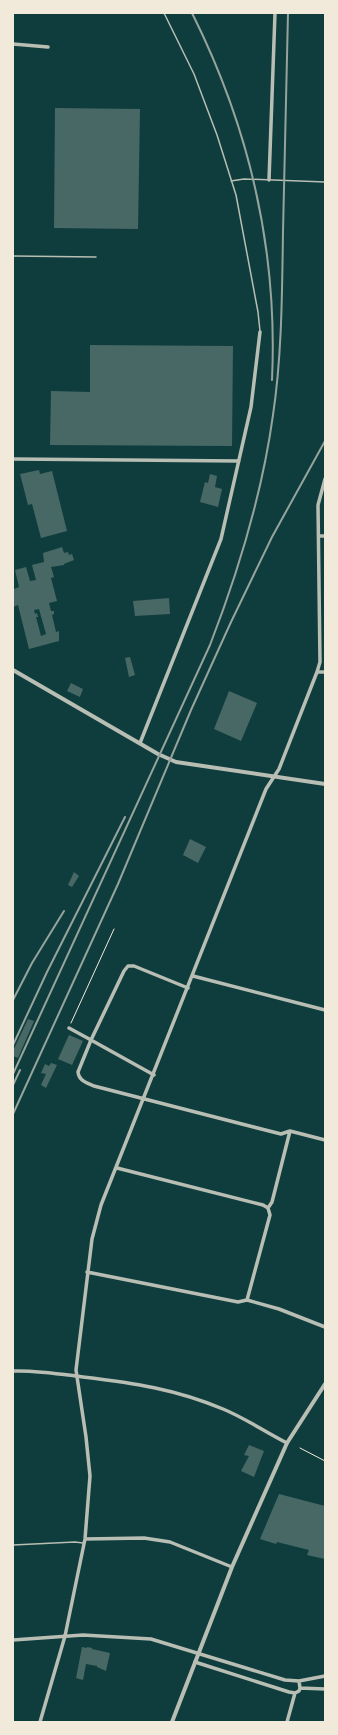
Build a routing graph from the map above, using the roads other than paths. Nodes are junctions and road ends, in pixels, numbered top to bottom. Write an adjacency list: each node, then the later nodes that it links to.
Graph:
1 (164, 13): 6 (lane)
2 (275, 13): 5 (street)
3 (13, 44): 4 (street)
4 (48, 47)
5 (269, 180): 6 (lane); 7 (lane)
6 (231, 181): 10 (lane)
7 (325, 182)
8 (13, 256): 9 (lane)
9 (96, 257)
10 (260, 332): 12 (street)
11 (13, 459): 12 (street)
12 (239, 461): 19 (street)
13 (325, 479): 14 (street)
14 (319, 536): 15 (street); 17 (street)
15 (325, 536)
16 (13, 670): 19 (street)
17 (317, 672): 18 (street); 20 (street)
18 (325, 672)
19 (140, 743): 20 (street)
20 (273, 777): 21 (street); 22 (street)
21 (325, 784)
22 (193, 976): 23 (street); 24 (street)
23 (188, 988): 26 (street); 27 (street)
24 (325, 1010)
25 (69, 1028): 26 (street)
26 (92, 1040): 27 (street); 28 (street)
27 (154, 1075): 28 (street)
28 (145, 1098): 29 (street); 31 (street)
29 (290, 1131): 30 (street); 32 (street)
30 (325, 1140)
31 (117, 1168): 32 (street); 33 (street)
32 (268, 1208): 34 (street)
33 (87, 1272): 34 (street); 37 (street)
34 (247, 1300): 35 (street)
35 (325, 1327)
36 (13, 1371): 37 (street)
37 (77, 1376): 39 (street); 40 (street)
38 (325, 1384): 39 (street)
39 (287, 1443): 42 (street)
40 (85, 1541): 41 (lane); 42 (street); 43 (street)
41 (13, 1545)
42 (232, 1567): 45 (street)
43 (65, 1636): 44 (street); 45 (street); 52 (street)
44 (13, 1640)
45 (198, 1653): 46 (street); 48 (street)
46 (195, 1662): 51 (street); 53 (street)
47 (325, 1676): 48 (street)
48 (299, 1681): 49 (street)
49 (300, 1688): 50 (street); 51 (street)
50 (325, 1689)
51 (295, 1693): 54 (street)
52 (40, 1722)
53 (172, 1722)
54 (287, 1722)

